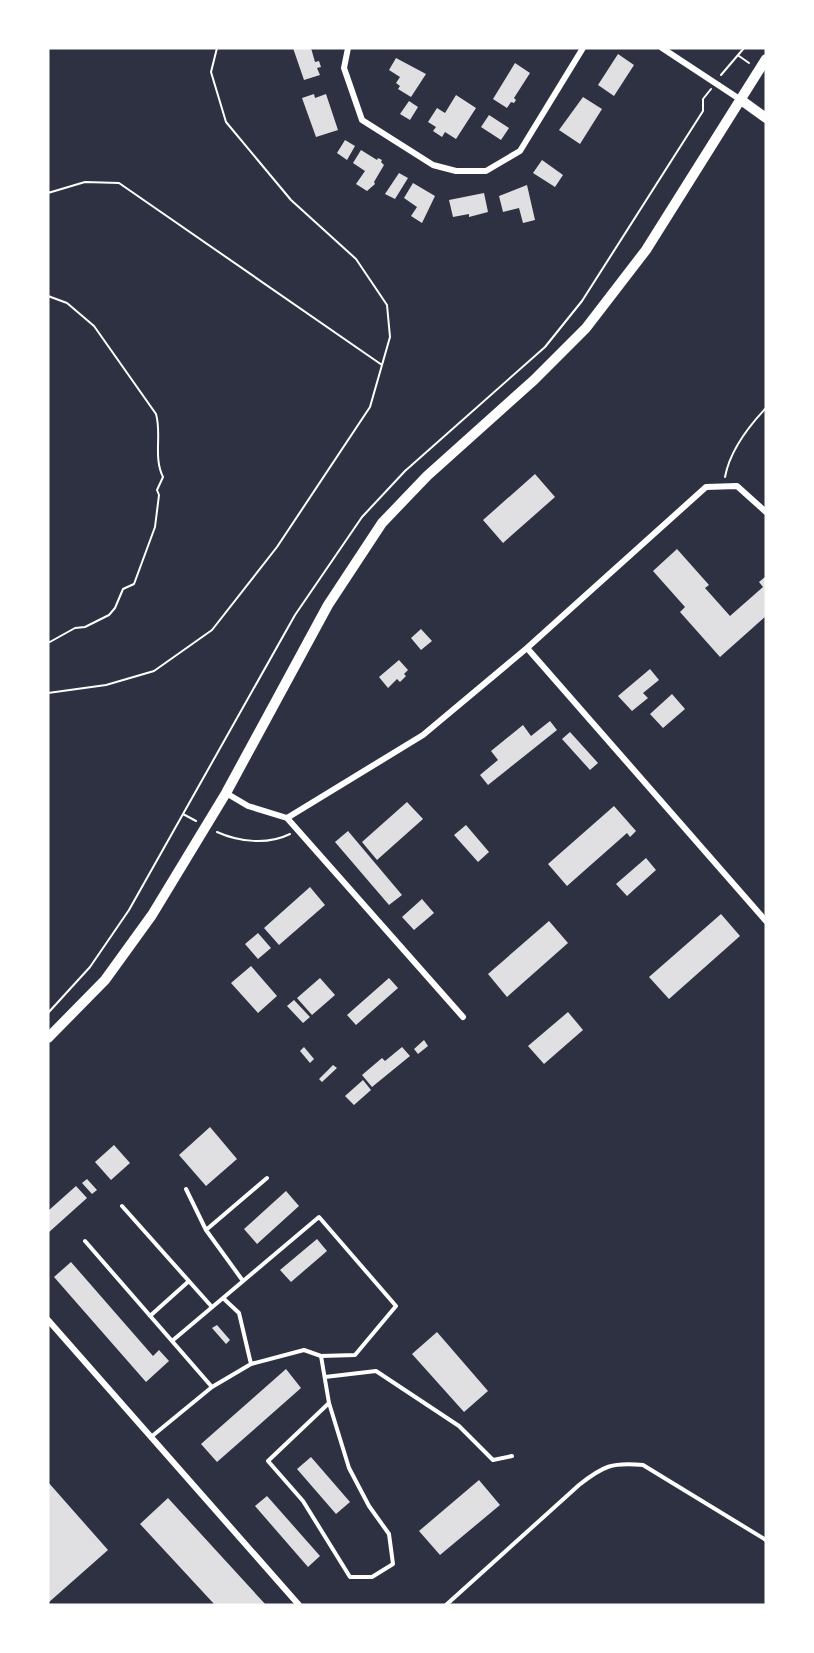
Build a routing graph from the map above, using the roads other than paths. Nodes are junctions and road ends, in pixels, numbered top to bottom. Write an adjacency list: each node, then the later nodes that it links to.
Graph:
1 (348, 48): 2 (street)
2 (583, 48)
3 (662, 48): 5 (street)
4 (766, 59): 5 (street)
5 (741, 100): 6 (street); 9 (street)
6 (766, 118)
7 (766, 512): 8 (street)
8 (527, 648): 10 (street); 11 (street)
9 (226, 793): 10 (street); 13 (street)
10 (287, 818): 12 (street)
11 (766, 921)
12 (463, 1017)
13 (48, 1038)
14 (267, 1178): 17 (lane)
15 (186, 1189): 17 (lane)
16 (122, 1206): 19 (lane)
17 (206, 1230): 20 (lane)
18 (85, 1241): 23 (lane)
19 (189, 1281): 22 (lane); 23 (lane)
20 (243, 1281): 21 (lane); 26 (lane)
21 (223, 1298): 22 (lane); 27 (lane)
22 (212, 1307): 25 (lane)
23 (150, 1316): 25 (lane)
24 (48, 1320): 31 (street)
25 (172, 1341): 29 (lane)
26 (321, 1356): 27 (lane); 28 (lane)
27 (251, 1364): 29 (lane)
28 (325, 1377): 30 (lane); 32 (lane)
29 (212, 1387): 31 (lane)
30 (329, 1403): 30 (lane)
31 (151, 1437): 35 (street)
32 (512, 1456)
33 (766, 1540): 34 (lane)
34 (450, 1604)
35 (299, 1605)

